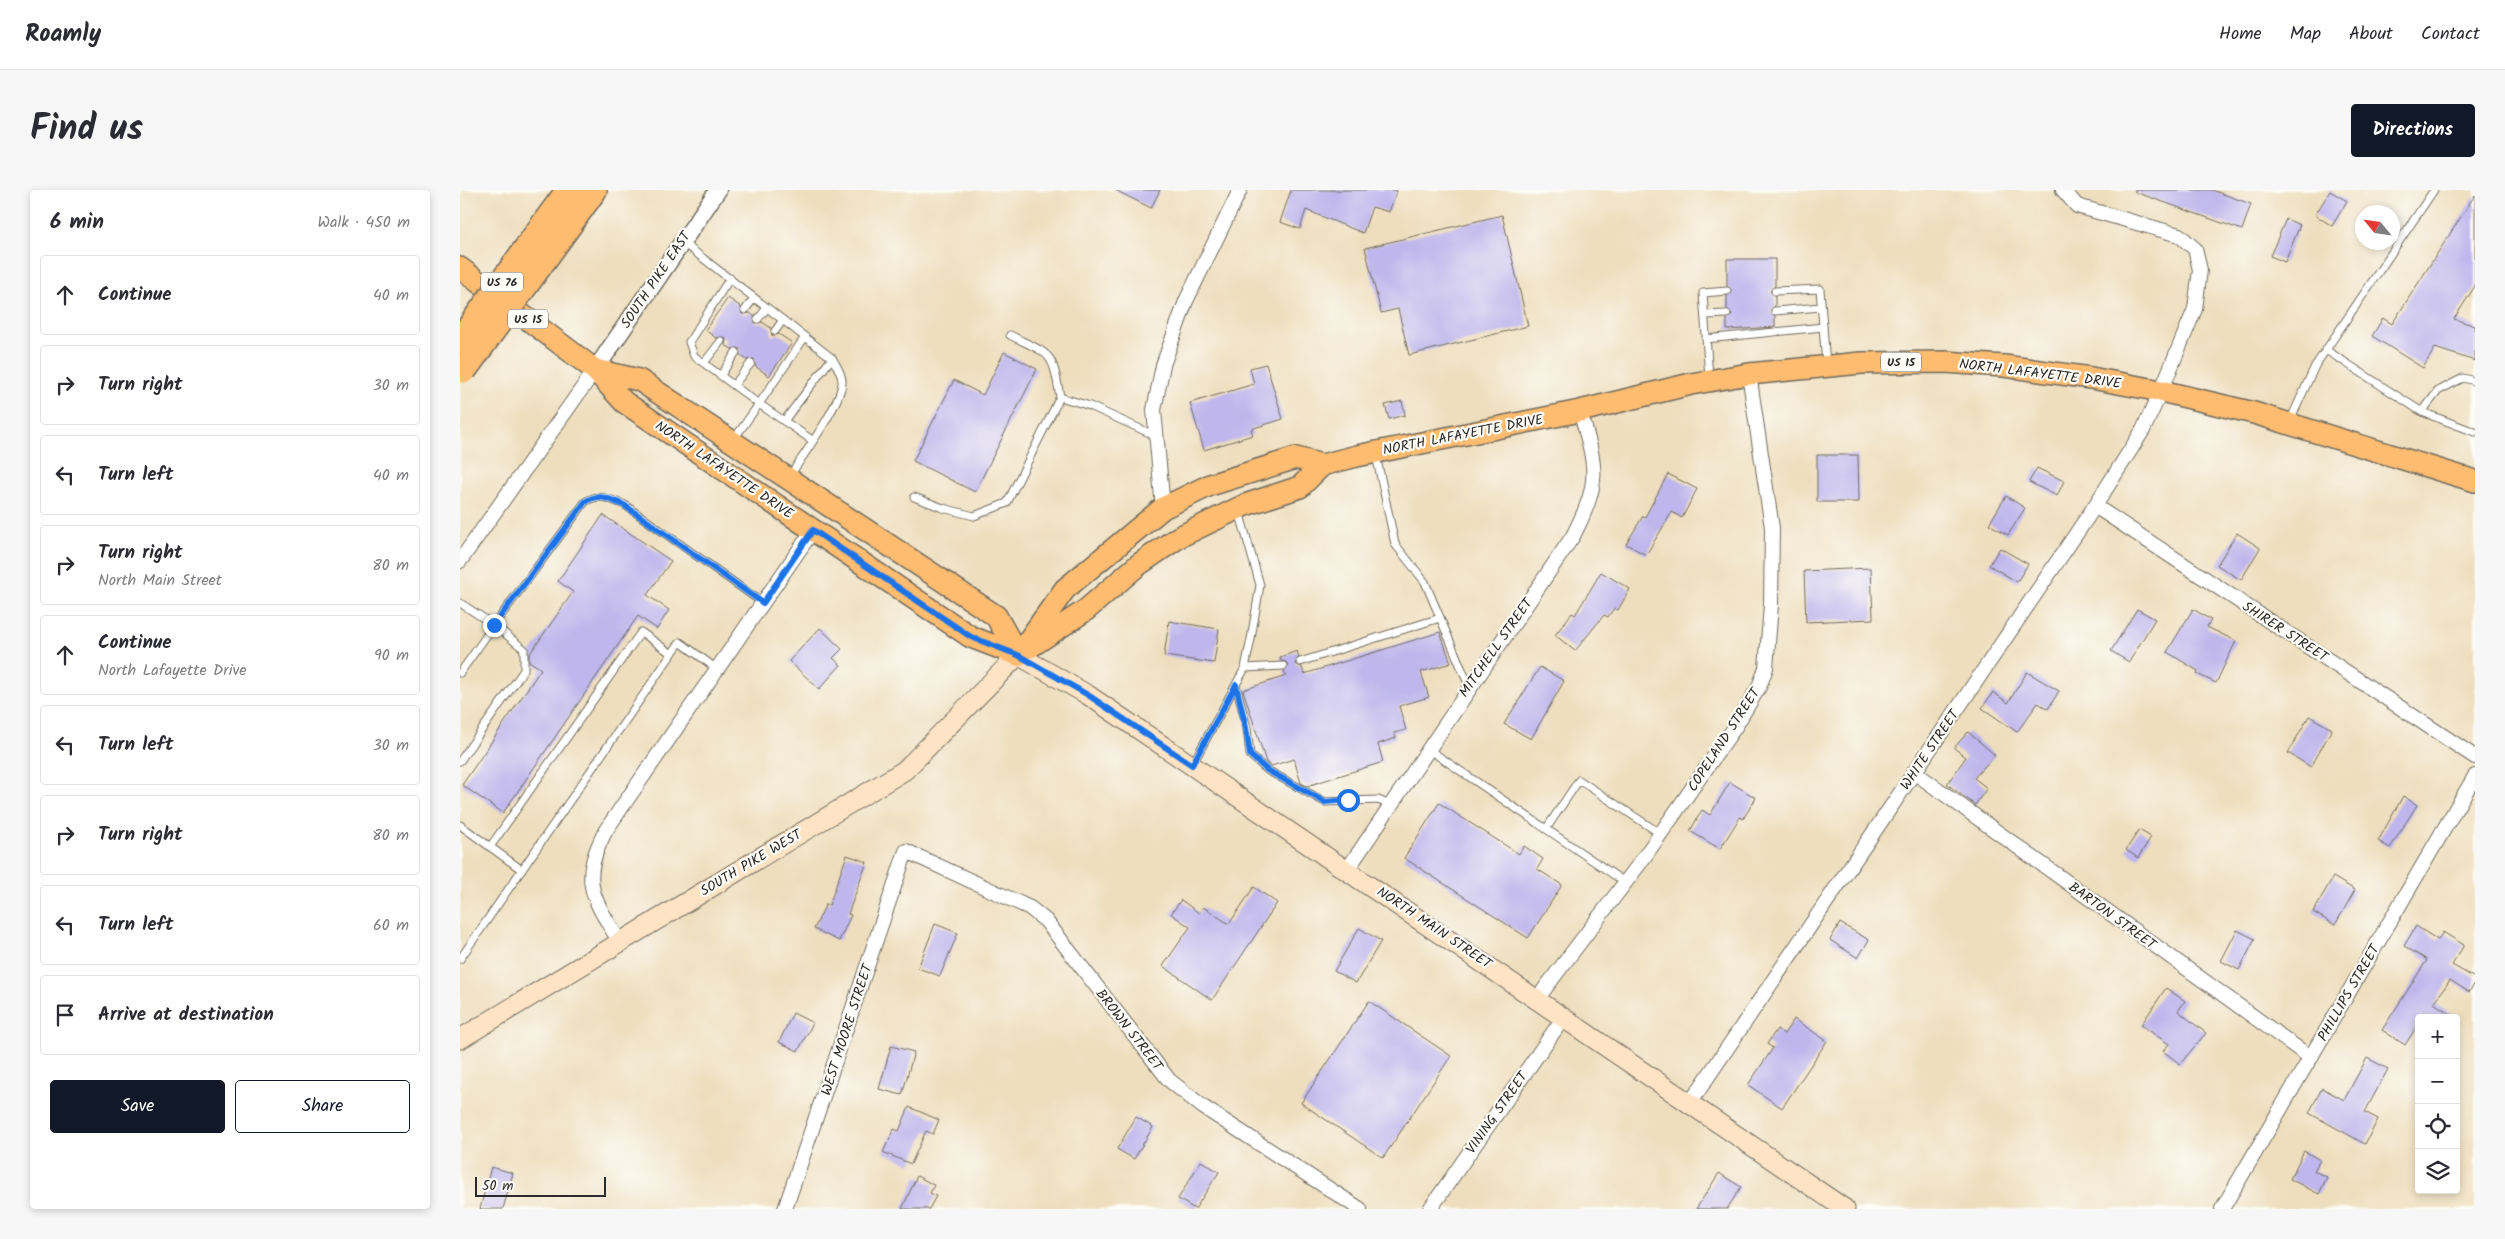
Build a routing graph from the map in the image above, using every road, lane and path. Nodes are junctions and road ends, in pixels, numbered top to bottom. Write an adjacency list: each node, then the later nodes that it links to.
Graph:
1 (569, 190): 7 (highway, US 76)
2 (594, 190): 7 (highway, US 76)
3 (718, 190): 8 (street, SOUTH PIKE EAST)
4 (1240, 190): 50 (street)
5 (2062, 190): 42 (street, WHITE STREET)
6 (2434, 190): 29 (lane)
7 (553, 230): 27 (highway, US 76, bridge); 36 (highway, US 76, bridge)
8 (682, 242): 10 (lane); 35 (street, SOUTH PIKE EAST)
9 (460, 268): 35 (main road, US 15)
10 (730, 278): 13 (lane); 32 (lane)
11 (1727, 291): 19 (lane)
12 (1775, 291): 14 (lane)
13 (754, 298): 15 (lane); 16 (lane)
14 (1821, 306): 17 (lane); 22 (lane)
15 (768, 308): 20 (lane); 21 (lane)
16 (745, 310)
17 (1775, 311)
18 (1727, 314): 19 (lane)
19 (1704, 315): 26 (lane)
20 (758, 319)
21 (783, 320): 23 (lane); 25 (lane)
22 (1823, 327): 26 (lane); 34 (lane)
23 (775, 331)
24 (1010, 335): 43 (lane)
25 (805, 337): 31 (lane); 44 (lane)
26 (1706, 339): 39 (lane)
27 (460, 340)
28 (720, 342): 32 (lane)
29 (2326, 350): 46 (lane); 48 (lane)
30 (736, 352): 38 (lane)
31 (832, 358): 47 (lane); 51 (lane)
32 (704, 363): 38 (lane)
33 (751, 363): 41 (lane)
34 (1826, 366): 37 (main road, NORTH LAFAYETTE DRIVE / US 15); 42 (main road, NORTH LAFAYETTE DRIVE / US 15)
35 (595, 370): 52 (main road); 61 (main road, NORTH LAFAYETTE DRIVE); 62 (street)
36 (462, 372)
37 (1749, 374): 39 (main road, NORTH LAFAYETTE DRIVE / US 15); 85 (street, COPELAND STREET)
38 (721, 375): 41 (lane)
39 (1710, 381): 45 (main road, NORTH LAFAYETTE DRIVE / US 15)
40 (2475, 381): 46 (lane)
41 (734, 385): 44 (lane)
42 (2161, 391): 48 (main road, NORTH LAFAYETTE DRIVE / US 15); 58 (street, WHITE STREET)
43 (1060, 398): 50 (lane); 57 (lane)
44 (759, 404): 47 (lane); 52 (lane)
45 (1580, 411): 53 (main road, NORTH LAFAYETTE DRIVE / US 15); 75 (street, MITCHELL STREET)
46 (2422, 412): 49 (lane)
47 (784, 421): 51 (lane)
48 (2288, 424): 56 (main road, NORTH LAFAYETTE DRIVE / US 15)
49 (2475, 432)
50 (1156, 436): 59 (street)
51 (812, 440): 55 (lane)
52 (732, 441): 55 (main road)
53 (1376, 452): 54 (main road, NORTH LAFAYETTE DRIVE / US 15); 65 (lane)
54 (1322, 465): 59 (main road, NORTH LAFAYETTE DRIVE / US 15); 60 (main road)
55 (788, 479): 68 (main road)
56 (2475, 480)
57 (914, 496)
58 (2095, 506): 77 (street, SHIRER STREET); 80 (street, WHITE STREET)
59 (1163, 508): 68 (main road, NORTH LAFAYETTE DRIVE)
60 (1238, 509): 68 (main road); 71 (lane)
61 (813, 530): 64 (street); 68 (main road, NORTH LAFAYETTE DRIVE)
62 (460, 561)
63 (460, 603): 66 (lane)
64 (763, 603): 66 (lane); 72 (street)
65 (1440, 618): 69 (lane); 75 (lane)
66 (494, 625): 73 (lane); 78 (lane)
67 (672, 654): 72 (lane); 86 (lane); 88 (lane)
68 (1018, 655): 79 (main road, NORTH MAIN STREET); 91 (main road, SOUTH PIKE WEST)
69 (1300, 662)
70 (1283, 666): 71 (lane)
71 (1245, 668): 74 (lane)
72 (717, 669): 91 (street)
73 (460, 673)
74 (1236, 685): 79 (lane); 82 (lane)
75 (1469, 686): 76 (street, MITCHELL STREET)
76 (1428, 749): 82 (street, MITCHELL STREET); 84 (lane)
77 (2475, 757)
78 (460, 760)
79 (1192, 765): 89 (main road, NORTH MAIN STREET)
80 (1914, 772): 96 (street, BARTON STREET); 97 (street, WHITE STREET)
81 (2475, 776): 96 (street, PHILLIPS STREET)
82 (1390, 805): 89 (street, MITCHELL STREET)
83 (460, 826): 86 (lane)
84 (1546, 829): 85 (lane); 90 (lane)
85 (1660, 834): 90 (street, COPELAND STREET)
86 (490, 847): 88 (lane)
87 (906, 851): 98 (street, WEST MOORE STREET); 99 (street, BROWN STREET)
88 (522, 870): 92 (lane)
89 (1347, 870): 93 (main road, NORTH MAIN STREET)
90 (1626, 882): 93 (street, COPELAND STREET)
91 (620, 942): 95 (main road, SOUTH PIKE WEST)
92 (460, 959)
93 (1538, 999): 94 (main road, NORTH MAIN STREET)
94 (1564, 1017): 97 (main road, NORTH MAIN STREET); 100 (street, VINING STREET)
95 (460, 1039)
96 (2311, 1058): 102 (street, PHILLIPS STREET)
97 (1690, 1103): 101 (main road, NORTH MAIN STREET)
98 (786, 1209)
99 (1360, 1209)
100 (1430, 1209)
101 (1845, 1209)
102 (2222, 1209)

